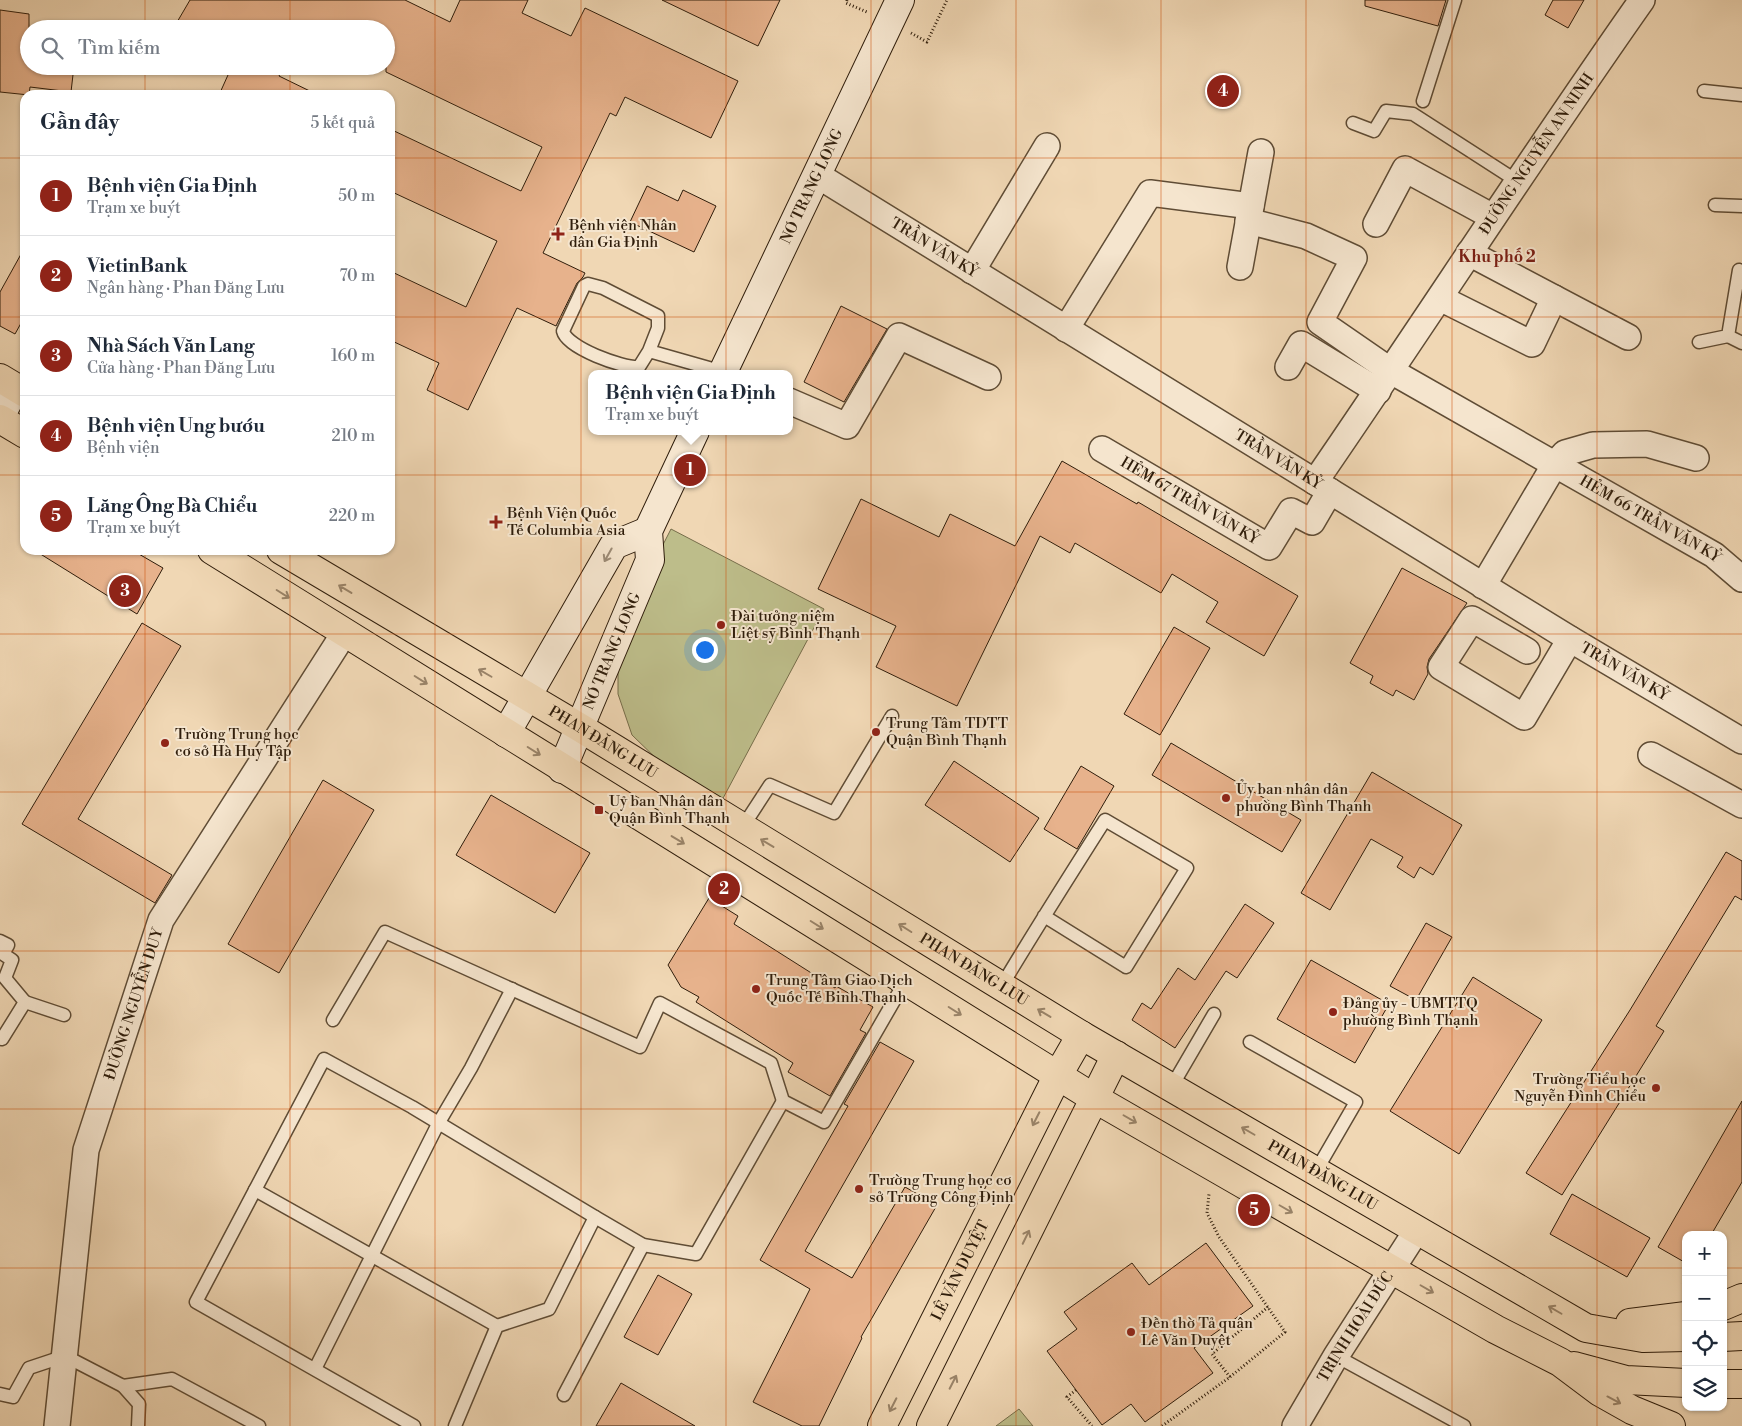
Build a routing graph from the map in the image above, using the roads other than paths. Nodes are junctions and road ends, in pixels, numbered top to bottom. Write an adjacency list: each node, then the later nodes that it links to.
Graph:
1 (1455, 0): 6 (lane)
2 (1642, 0): 11 (street, ĐƯỜNG NGUYỄN AN NINH)
3 (895, 10): 10 (main road, NƠ TRANG LONG)
4 (1704, 91): 5 (lane)
5 (1742, 95)
6 (1423, 101)
7 (1353, 122): 11 (lane)
8 (1047, 146): 19 (street)
9 (1261, 152): 14 (street)
10 (817, 175): 19 (street, TRẦN VĂN KỶ); 31 (main road, NƠ TRANG LONG)
11 (1517, 181): 15 (street, ĐƯỜNG NGUYỄN AN NINH)
12 (1715, 205): 13 (lane)
13 (1742, 206)
14 (1250, 214): 18 (street); 23 (street); 33 (street)
15 (1493, 217): 16 (street); 17 (street, ĐƯỜNG NGUYỄN AN NINH)
16 (1376, 224)
17 (1469, 253): 21 (street, ĐƯỜNG NGUYỄN AN NINH); 22 (street)
18 (1240, 268)
19 (972, 271): 23 (street, TRẦN VĂN KỶ)
20 (1742, 271): 24 (lane)
21 (1440, 298): 22 (street); 33 (street, ĐƯỜNG NGUYỄN AN NINH)
22 (1554, 298): 25 (street)
23 (1066, 329): 42 (street, TRẦN VĂN KỶ)
24 (1728, 336): 26 (lane); 27 (lane)
25 (1628, 337)
26 (1699, 342)
27 (1742, 343)
28 (649, 352): 28 (lane); 30 (lane)
29 (1288, 367): 33 (street)
30 (713, 370)
31 (725, 370)
32 (988, 377): 35 (street)
33 (1384, 381): 41 (street, HẺM 66 TRẦN VĂN KỶ); 42 (street, ĐƯỜNG NGUYỄN AN NINH)
34 (13, 386): 36 (main road)
35 (793, 403)
36 (0, 418): 37 (main road)
37 (20, 431)
38 (693, 435): 43 (main road, NƠ TRANG LONG)
39 (1102, 449): 42 (street, HẺM 67 TRẦN VĂN KỶ)
40 (1696, 458): 41 (street)
41 (1555, 464): 48 (street, HẺM 66 TRẦN VĂN KỶ); 49 (street)
42 (1323, 486): 49 (street, TRẦN VĂN KỶ)
43 (648, 531): 53 (main road, one-way to 53); 55 (main road, NƠ TRANG LONG)
44 (220, 555): 47 (main road)
45 (263, 555): 47 (main road)
46 (289, 555): 53 (main road, PHAN ĐĂNG LƯU, one-way to 46)
47 (251, 574): 50 (main road, one-way to 50)
48 (1742, 580)
49 (1483, 586): 51 (street, TRẦN VĂN KỶ)
50 (345, 632): 56 (main road, one-way to 56); 95 (street, ĐƯỜNG NGUYỄN DUY)
51 (1570, 640): 52 (street); 57 (street, TRẦN VĂN KỶ)
52 (1527, 651)
53 (527, 697): 55 (main road, PHAN ĐĂNG LƯU); 56 (main road)
54 (892, 716): 61 (lane)
55 (579, 727): 59 (main road, NƠ TRANG LONG); 61 (main road, PHAN ĐĂNG LƯU)
56 (506, 733): 59 (main road, one-way to 59)
57 (1742, 741)
58 (1651, 755): 60 (street)
59 (562, 769): 64 (main road, one-way to 64)
60 (1742, 804)
61 (742, 828): 65 (main road, PHAN ĐĂNG LƯU, one-way to 61)
62 (1044, 916): 62 (lane); 65 (lane)
63 (4, 943): 67 (lane)
64 (906, 980): 75 (main road, one-way to 75); 78 (lane)
65 (1001, 986): 71 (main road, PHAN ĐĂNG LƯU, one-way to 65)
66 (512, 989): 70 (lane); 78 (lane); 79 (lane)
67 (26, 1002): 69 (lane); 72 (lane)
68 (1214, 1014): 76 (lane)
69 (64, 1015)
70 (333, 1020)
71 (1081, 1036): 74 (main road, PHAN ĐĂNG LƯU); 75 (main road, LÊ VĂN DUYỆT)
72 (2, 1038)
73 (1250, 1042): 80 (lane)
74 (1116, 1055): 76 (main road, PHAN ĐĂNG LƯU); 77 (main road)
75 (1058, 1075): 77 (main road); 110 (main road, LÊ VĂN DUYỆT, one-way to 110)
76 (1172, 1086): 80 (main road, PHAN ĐĂNG LƯU, one-way to 76)
77 (1094, 1098): 86 (main road, one-way to 86); 111 (main road, one-way to 77)
78 (783, 1100): 84 (lane)
79 (438, 1124): 81 (lane); 82 (lane); 85 (lane)
80 (1316, 1171): 83 (main road, PHAN ĐĂNG LƯU)
81 (255, 1190): 85 (lane); 98 (lane)
82 (595, 1217): 84 (lane); 90 (lane)
83 (1417, 1230): 86 (street, TRỊNH HOÀI ĐỨC); 91 (main road, PHAN ĐĂNG LƯU, one-way to 83)
84 (643, 1245): 104 (lane)
85 (370, 1257): 90 (lane); 98 (lane)
86 (1393, 1269): 96 (street, TRỊNH HOÀI ĐỨC); 97 (main road, one-way to 97)
87 (1742, 1298): 88 (main road)
88 (1727, 1304)
89 (1682, 1316): 91 (main road)
90 (497, 1326): 109 (lane)
91 (1586, 1328): 93 (main road, PHAN ĐĂNG LƯU)
92 (1742, 1336): 94 (main road)
93 (1682, 1337)
94 (1727, 1337)
95 (65, 1356): 102 (lane); 103 (lane); 105 (street, ĐƯỜNG NGUYỄN DUY)
96 (1336, 1356): 112 (street, TRỊNH HOÀI ĐỨC); 113 (lane)
97 (1560, 1362): 99 (main road); 114 (main road, one-way to 114)
98 (315, 1369): 108 (lane)
99 (1682, 1383)
100 (1727, 1384): 101 (main road)
101 (1742, 1384)
102 (123, 1386): 106 (lane); 107 (lane)
103 (0, 1394)
104 (564, 1395)
105 (58, 1426)
106 (138, 1426)
107 (259, 1426)
108 (414, 1426)
109 (456, 1426)
110 (882, 1426)
111 (932, 1426)
112 (1295, 1426)
113 (1464, 1426)
114 (1671, 1426)

